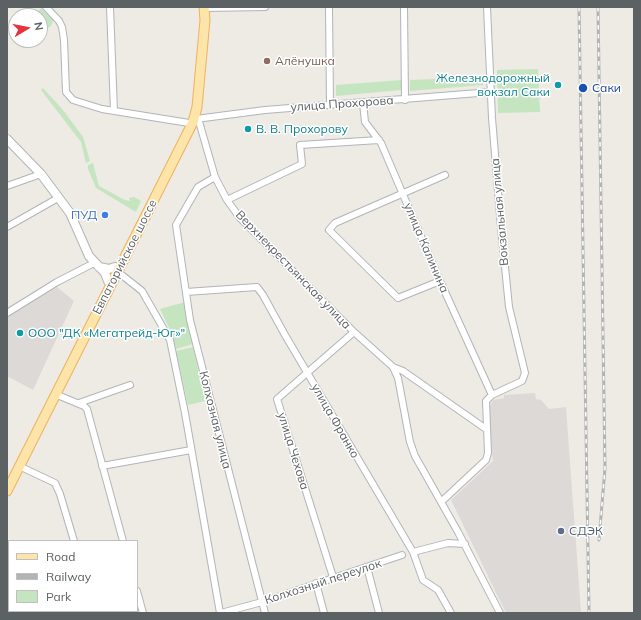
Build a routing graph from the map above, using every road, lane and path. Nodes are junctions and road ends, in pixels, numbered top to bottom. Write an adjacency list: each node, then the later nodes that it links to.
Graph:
1 (110, 7): 12 (street)
2 (265, 7): 7 (street)
3 (329, 7): 11 (street)
4 (404, 7): 9 (street)
5 (487, 7): 8 (street, Вокзальная улица)
6 (49, 8): 12 (street)
7 (204, 9): 13 (main road, Евпаторийское шоссе)
8 (491, 92): 9 (street, улица Прохорова); 38 (street, Вокзальная улица)
9 (405, 100): 10 (street, улица Прохорова)
10 (363, 103): 11 (street, улица Прохорова); 16 (street, улица Калинина)
11 (330, 106): 13 (street, улица Прохорова)
12 (114, 111): 13 (street)
13 (192, 123): 14 (street, Верхнекрестьянская улица); 14 (street); 26 (main road, Евпаторийское шоссе)
14 (205, 136): 19 (street, Верхнекрестьянская улица)
15 (7, 138): 17 (street)
16 (379, 140): 21 (street, улица Калинина); 23 (street)
17 (41, 174): 20 (street); 22 (street)
18 (446, 175): 21 (street)
19 (215, 177): 23 (street, Верхнекрестьянская улица); 29 (street, Колхозная улица)
20 (7, 186)
21 (403, 194): 28 (street, улица Калинина); 28 (street)
22 (58, 198): 24 (street); 25 (street)
23 (227, 200): 31 (street, Верхнекрестьянская улица)
24 (7, 227)
25 (96, 265): 26 (street); 27 (street); 30 (street)
26 (117, 270): 27 (main road, Евпаторийское шоссе); 37 (main road, Евпаторийское шоссе); 41 (street, Колхозная улица)
27 (108, 281): 44 (main road, Евпаторийское шоссе)
28 (440, 281): 38 (street, улица Калинина)
29 (186, 295): 33 (street, улица Франко); 58 (street, Колхозная улица)
30 (7, 313)
31 (354, 332): 32 (street, Верхнекрестьянская улица); 33 (street, улица Чехова)
32 (393, 367): 34 (street, Верхнекрестьянская улица); 36 (street, Верхнекрестьянская улица)
33 (307, 373): 52 (street, улица Франко); 55 (street, улица Чехова)
34 (412, 378): 36 (street); 40 (street, Верхнекрестьянская улица)
35 (130, 385): 39 (street)
36 (401, 388): 46 (street, Верхнекрестьянская улица)
37 (55, 394): 39 (street); 42 (main road, Евпаторийское шоссе)
38 (492, 394): 40 (street)
39 (79, 403): 43 (street)
40 (486, 429): 46 (street)
41 (191, 450): 43 (street); 60 (street, Колхозная улица)
42 (19, 466): 45 (main road, Евпаторийское шоссе); 48 (street)
43 (102, 466): 49 (street)
44 (7, 479)
45 (7, 490)
46 (441, 502): 47 (street, Верхнекрестьянская улица)
47 (458, 532): 50 (street); 51 (street, Верхнекрестьянская улица)
48 (74, 540)
49 (123, 540)
50 (448, 543): 51 (street); 52 (street)
51 (465, 544): 65 (street, Верхнекрестьянская улица)
52 (413, 552): 64 (street, улица Франко)
53 (402, 556): 54 (street, Колхозный переулок)
54 (366, 567): 55 (street, Колхозный переулок); 63 (street)
55 (333, 577): 56 (street, Колхозный переулок)
56 (316, 583): 58 (street, Колхозный переулок); 62 (street)
57 (138, 595): 59 (street)
58 (262, 602): 60 (street, Колхозный переулок); 61 (street, Колхозная улица)
59 (143, 613)
60 (221, 613)
61 (265, 613)
62 (324, 613)
63 (379, 613)
64 (450, 613)
65 (500, 613)

